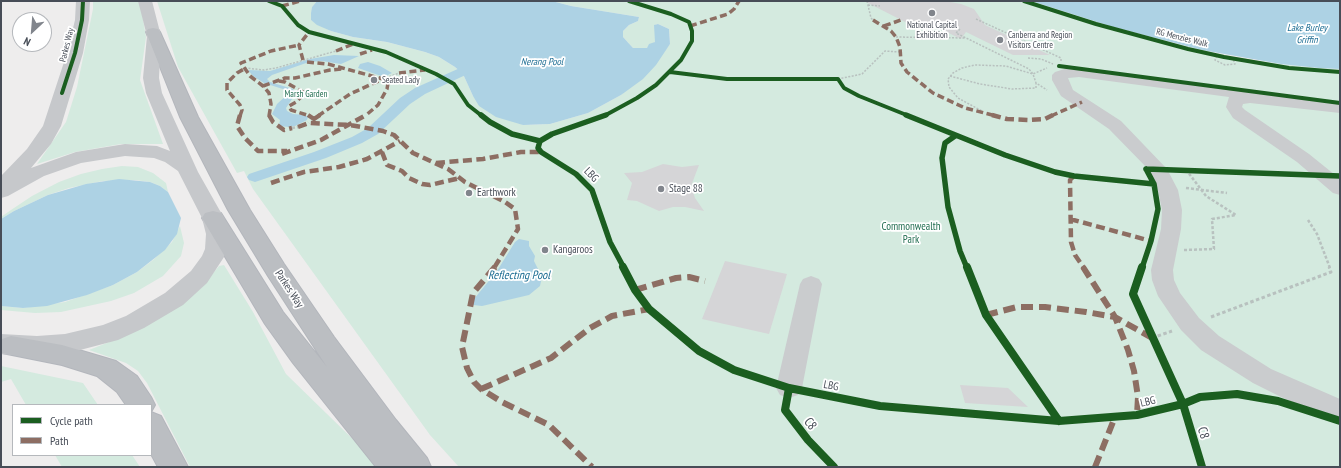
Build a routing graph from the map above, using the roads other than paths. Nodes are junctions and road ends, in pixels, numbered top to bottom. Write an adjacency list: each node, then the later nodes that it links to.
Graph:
1 (83, 1): 7 (main road, Parkes Way)
2 (145, 1): 3 (main road, Parkes Way)
3 (153, 32): 6 (main road, Parkes Way); 19 (highway, Parkes Way)
4 (1250, 98): 5 (street); 8 (street); 15 (street)
5 (1340, 108)
6 (191, 176): 9 (main road); 10 (main road)
7 (1, 187)
8 (1340, 189)
9 (1, 192)
10 (213, 218): 12 (main road); 18 (highway)
11 (811, 284): 13 (street)
12 (5, 345): 14 (highway)
13 (789, 388)
14 (140, 404)
15 (1340, 411)
16 (152, 426): 17 (highway)
17 (174, 467)
18 (394, 467)
19 (416, 467)

